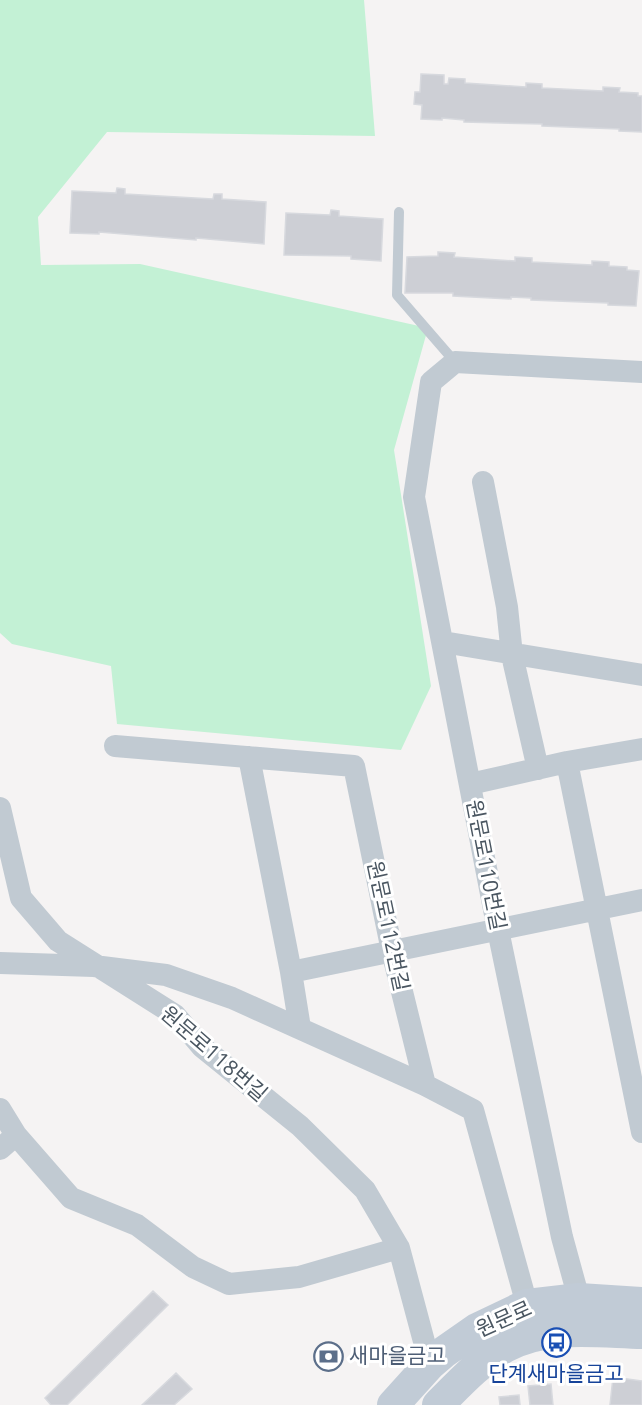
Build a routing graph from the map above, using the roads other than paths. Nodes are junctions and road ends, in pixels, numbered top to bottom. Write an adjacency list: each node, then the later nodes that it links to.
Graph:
1 (399, 212): 2 (lane)
2 (455, 362): 3 (street); 5 (street)
3 (642, 372)
4 (483, 482): 6 (street)
5 (442, 642): 6 (street); 13 (street)
6 (512, 655): 7 (street); 12 (street)
7 (642, 675)
8 (116, 746): 10 (street)
9 (642, 749): 11 (street, 원문로110번길)
10 (249, 757): 18 (street, 원문로112번길); 21 (street)
11 (567, 762): 12 (street, 원문로110번길); 16 (street)
12 (538, 769): 13 (street, 원문로110번길)
13 (470, 784): 17 (street, 원문로110번길)
14 (0, 808): 20 (street, 원문로118번길)
15 (642, 900): 16 (street)
16 (597, 911): 17 (street); 25 (street)
17 (498, 930): 18 (street); 28 (street, 원문로110번길)
18 (392, 951): 21 (street); 23 (street, 원문로112번길)
19 (0, 963): 20 (street)
20 (94, 966): 22 (street); 27 (street, 원문로118번길)
21 (291, 972): 22 (street)
22 (300, 1028): 23 (street)
23 (425, 1085): 30 (street)
24 (0, 1109): 26 (street)
25 (642, 1132)
26 (8, 1142): 27 (street)
27 (399, 1248): 34 (street, 원문로118번길)
28 (579, 1299): 29 (main road, 원문로); 30 (main road, 원문로)
29 (636, 1302)
30 (526, 1305): 34 (main road, 원문로)
31 (608, 1332): 32 (main road, 원문로); 33 (main road); 36 (main road, 원문로)
32 (642, 1334)
33 (642, 1342)
34 (430, 1364): 35 (main road, 원문로)
35 (393, 1405)
36 (438, 1405)

